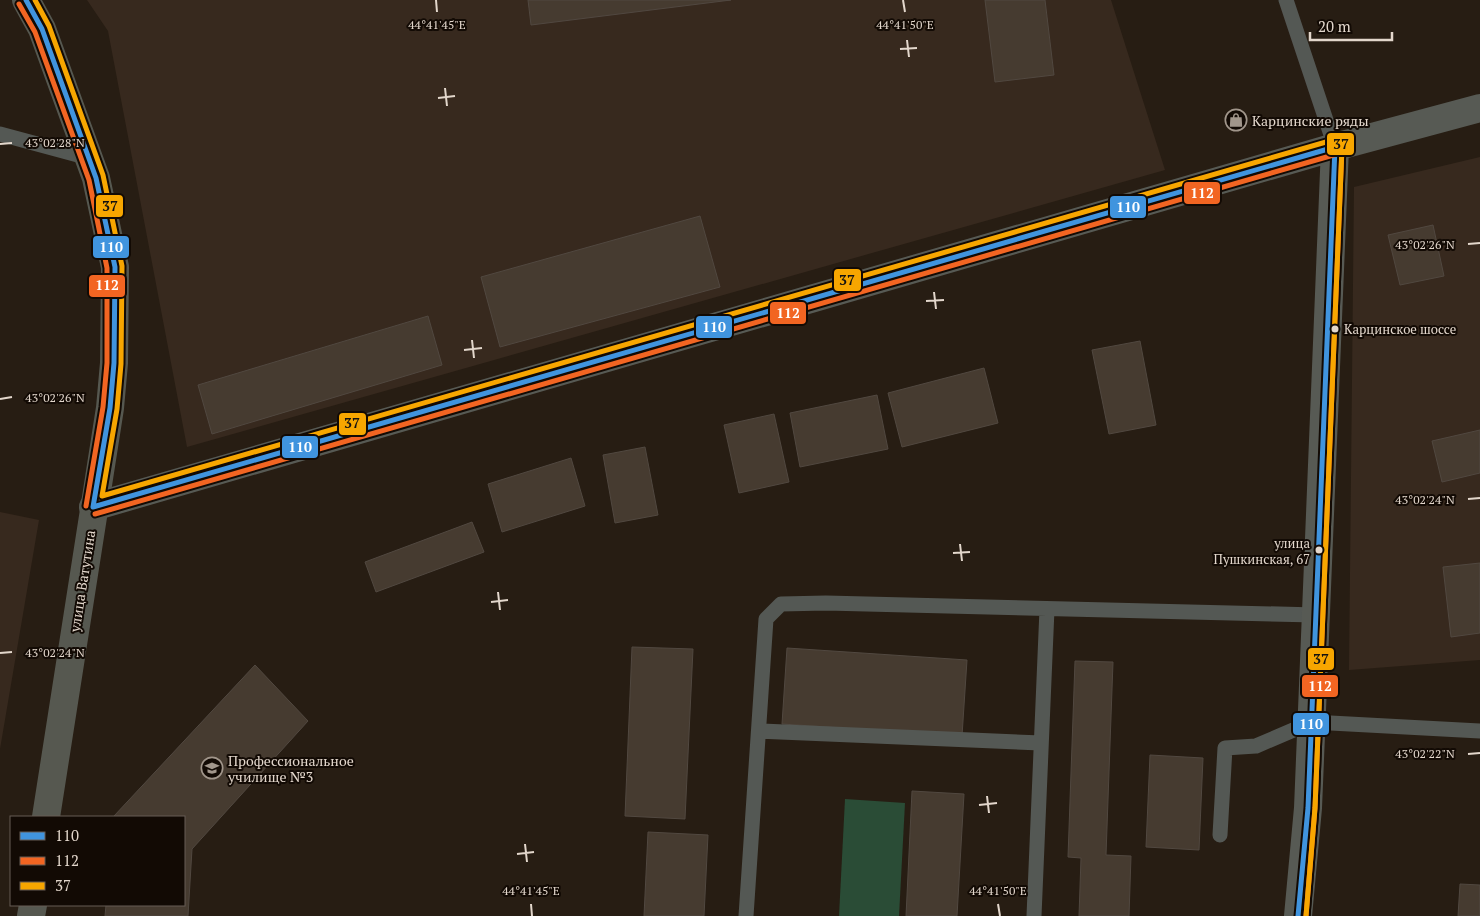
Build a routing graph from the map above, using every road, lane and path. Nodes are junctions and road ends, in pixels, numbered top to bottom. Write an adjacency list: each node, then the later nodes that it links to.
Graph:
1 (26, 0): 6 (main road, улица Ватутина)
2 (1286, 0): 5 (lane)
3 (1480, 108): 5 (main road)
4 (0, 134): 6 (lane)
5 (1335, 147): 7 (main road); 9 (main road)
6 (90, 158): 7 (main road, улица Ватутина)
7 (94, 507): 14 (main road, улица Ватутина)
8 (1047, 608): 9 (lane); 12 (lane); 13 (lane)
9 (1316, 615): 10 (main road)
10 (1312, 722): 11 (lane); 15 (lane); 18 (main road)
11 (1480, 731)
12 (759, 732): 13 (lane); 16 (lane)
13 (1041, 742): 17 (lane)
14 (46, 816)
15 (1220, 835)
16 (746, 916)
17 (1034, 916)
18 (1298, 916)

